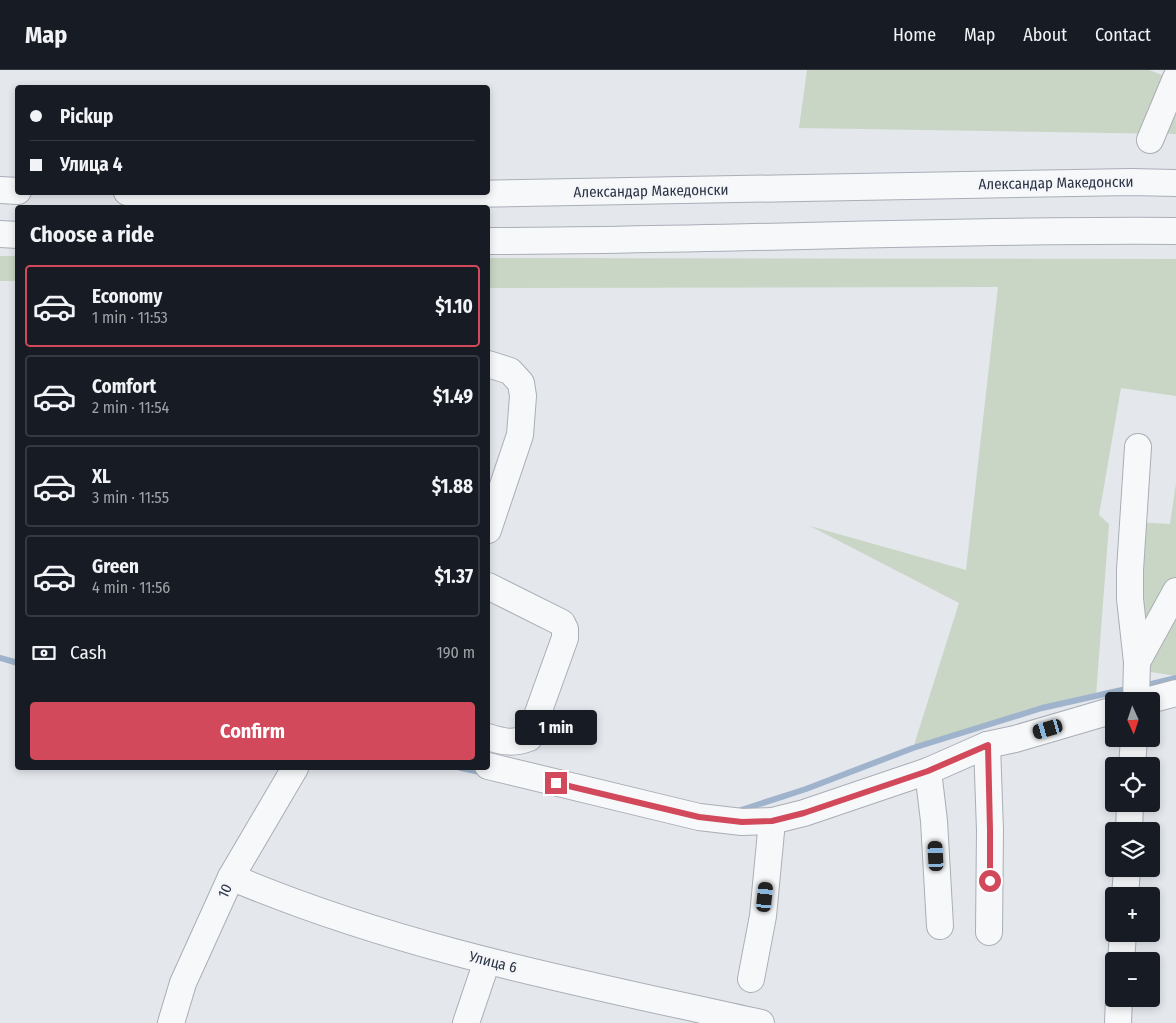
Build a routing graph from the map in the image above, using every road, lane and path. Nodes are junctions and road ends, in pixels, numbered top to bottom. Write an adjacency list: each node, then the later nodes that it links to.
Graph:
1 (1176, 78): 2 (street)
2 (1150, 140)
3 (1176, 183): 6 (street, Александар Македонски)
4 (0, 190): 5 (street)
5 (15, 191)
6 (490, 194)
7 (298, 195): 8 (street, Александар Македонски)
8 (410, 195)
9 (1176, 231): 12 (street)
10 (0, 234): 11 (street)
11 (15, 235)
12 (490, 241)
13 (490, 365): 15 (street)
14 (1138, 447): 18 (street)
15 (490, 524)
16 (490, 587): 23 (street)
17 (1176, 591): 18 (street)
18 (1137, 662): 19 (street)
19 (1136, 692)
20 (1176, 693): 21 (street)
21 (1160, 697)
22 (1105, 713): 24 (street)
23 (490, 738)
24 (988, 745): 27 (street); 31 (street)
25 (490, 766): 28 (street)
26 (294, 770): 29 (street, 10)
27 (928, 771): 28 (street); 30 (street)
28 (772, 821): 33 (street)
29 (231, 877): 32 (street, Улица 6); 35 (street, 10)
30 (940, 926)
31 (989, 932)
32 (487, 961): 36 (street); 37 (street, Улица 6)
33 (751, 979)
34 (1119, 1007): 38 (street)
35 (171, 1023)
36 (466, 1023)
37 (760, 1023)
38 (1118, 1023)

